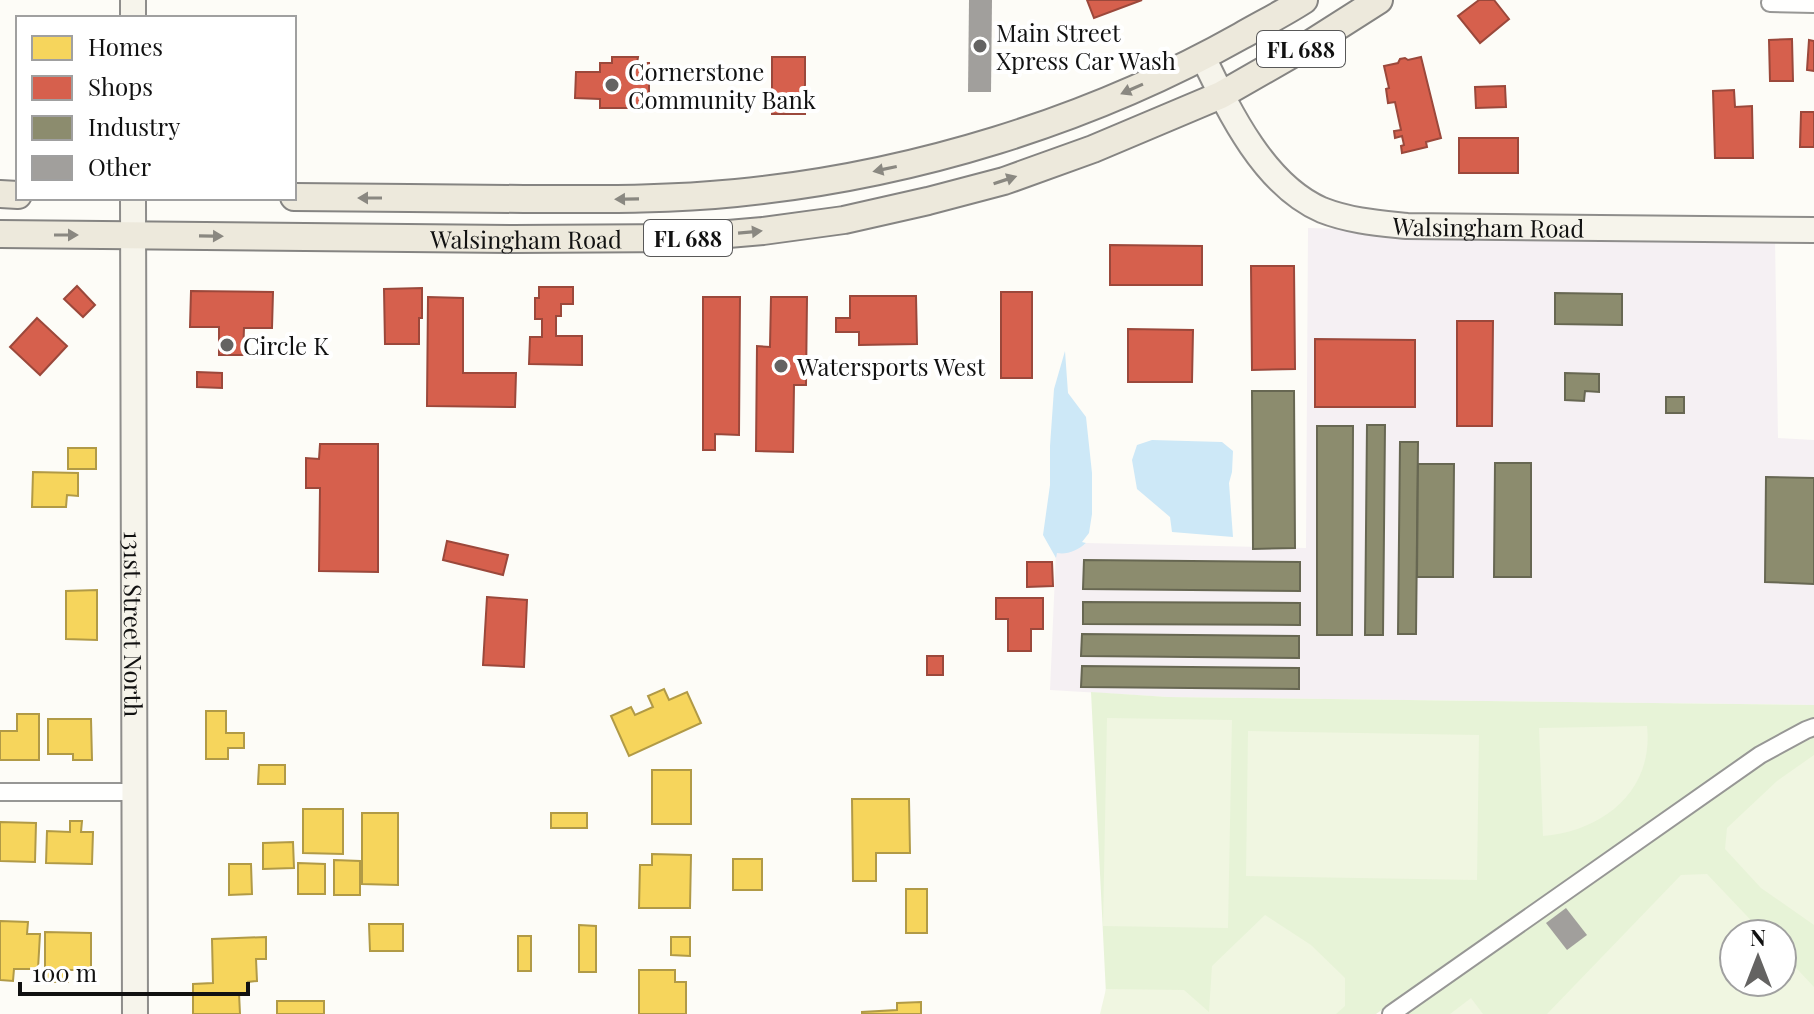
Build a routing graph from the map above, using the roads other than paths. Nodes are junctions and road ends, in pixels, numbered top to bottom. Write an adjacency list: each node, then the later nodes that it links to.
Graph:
1 (1304, 0): 5 (main road, FL 688)
2 (1379, 0): 6 (main road, FL 688)
3 (1770, 3): 4 (street)
4 (1814, 4)
5 (1203, 57): 6 (street, Walsingham Road); 7 (main road, Walsingham Road / FL 688, one-way to 7)
6 (1221, 95): 9 (street, Walsingham Road); 11 (main road, Walsingham Road / FL 688, one-way to 6)
7 (296, 197)
8 (133, 200): 11 (street, 131st Street North)
9 (1814, 230)
10 (0, 234): 11 (main road, Walsingham Road / FL 688, one-way to 11)
11 (133, 235): 14 (street, 131st Street North)
12 (1814, 727): 16 (street)
13 (0, 792): 14 (street)
14 (135, 792): 15 (street, 131st Street North)
15 (135, 1014)
16 (1391, 1014)

